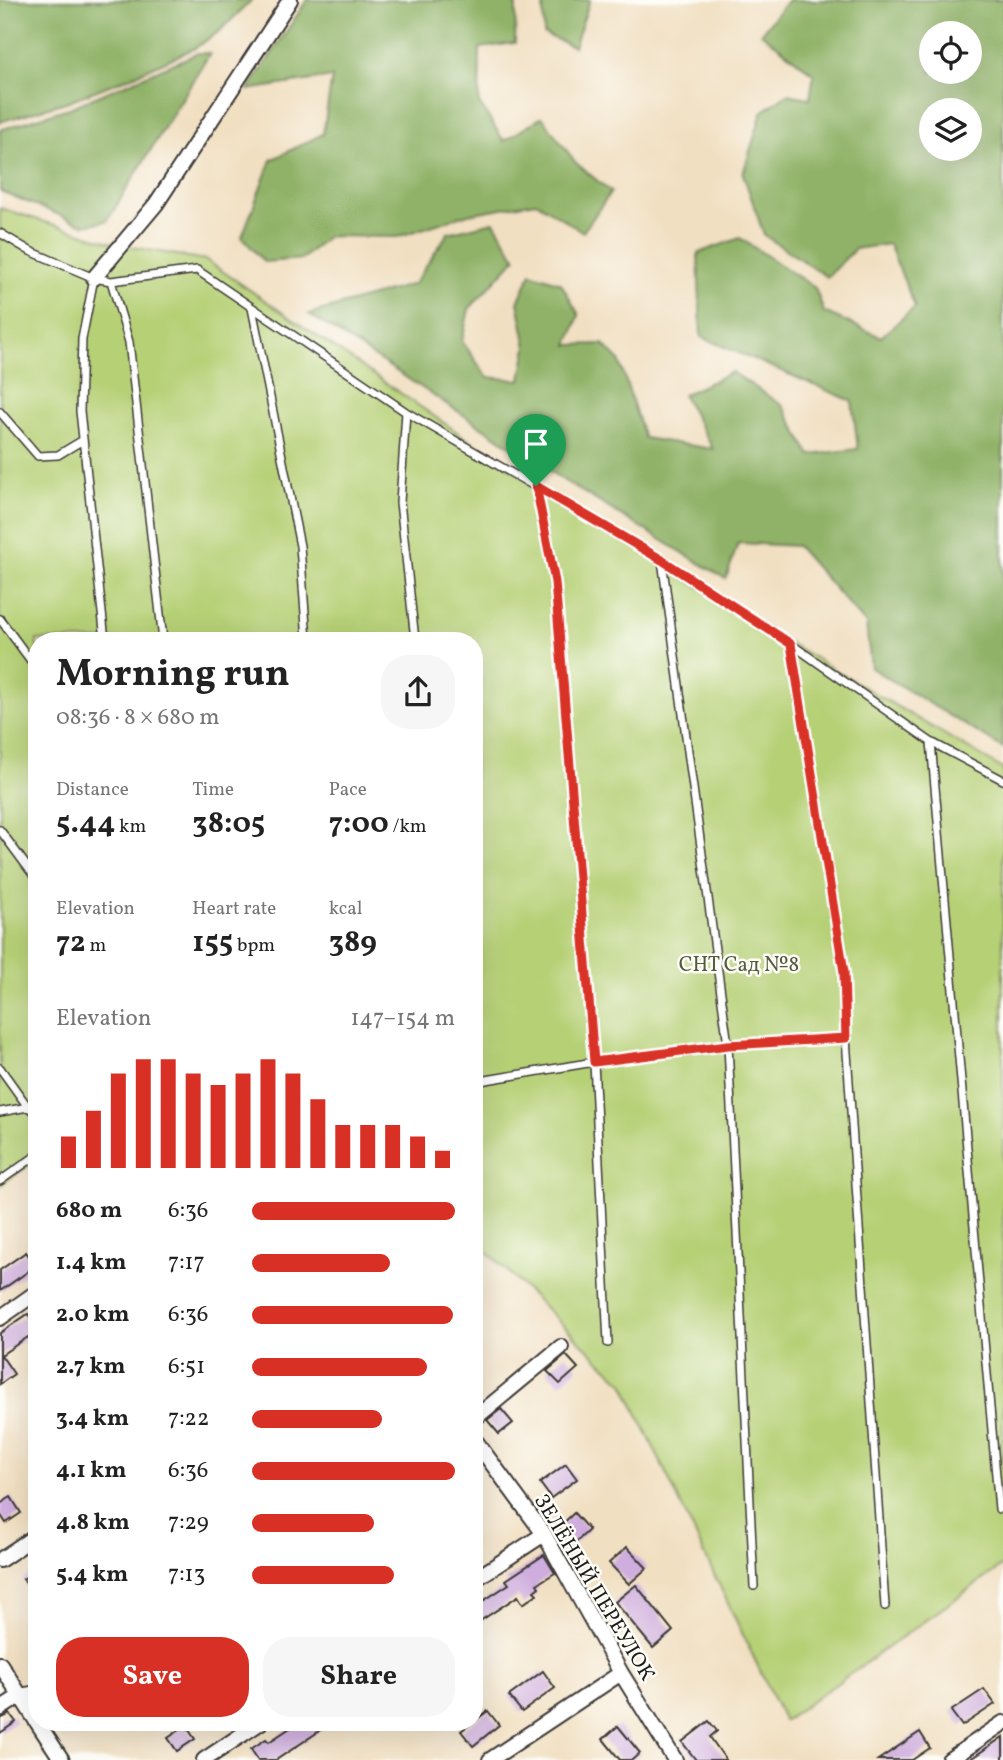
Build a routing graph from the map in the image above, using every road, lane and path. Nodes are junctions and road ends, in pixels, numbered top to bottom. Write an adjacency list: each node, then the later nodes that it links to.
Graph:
1 (290, 0): 3 (street)
2 (0, 233): 3 (lane)
3 (94, 278): 4 (lane); 8 (lane)
4 (111, 281): 5 (lane); 13 (lane)
5 (252, 309): 7 (lane); 14 (lane)
6 (0, 412): 8 (lane)
7 (406, 412): 9 (lane); 15 (lane)
8 (83, 440): 12 (lane)
9 (536, 486): 10 (lane); 24 (lane)
10 (662, 560): 16 (lane); 23 (lane)
11 (0, 619): 17 (lane)
12 (104, 632)
13 (162, 632)
14 (306, 632)
15 (414, 632)
16 (791, 644): 18 (lane); 22 (lane)
17 (28, 657)
18 (931, 742): 19 (lane); 37 (lane)
19 (1003, 780)
20 (0, 831): 21 (lane)
21 (28, 868)
22 (846, 1038): 23 (lane); 43 (lane)
23 (728, 1045): 24 (lane); 42 (lane)
24 (594, 1062): 26 (lane); 33 (lane)
25 (0, 1068): 27 (lane)
26 (483, 1080)
27 (28, 1107): 28 (lane)
28 (0, 1112)
29 (28, 1161): 30 (lane)
30 (0, 1181)
31 (28, 1298): 32 (street)
32 (0, 1318)
33 (608, 1343)
34 (561, 1347): 35 (street)
35 (483, 1412)
36 (483, 1451): 38 (street, ЗЕЛЁНЫЙ ПЕРЕУЛОК)
37 (999, 1509)
38 (544, 1534): 41 (street); 45 (street, ЗЕЛЁНЫЙ ПЕРЕУЛОК)
39 (28, 1541): 40 (street)
40 (0, 1560)
41 (483, 1574)
42 (754, 1586)
43 (885, 1606)
44 (0, 1664): 47 (street)
45 (621, 1673): 55 (street); 56 (street, ЗЕЛЁНЫЙ ПЕРЕУЛОК)
46 (28, 1695): 47 (street)
47 (20, 1696): 48 (street); 49 (street)
48 (28, 1708)
49 (0, 1709)
50 (1003, 1723): 57 (street)
51 (43, 1731): 53 (street)
52 (248, 1731): 54 (street)
53 (62, 1760)
54 (204, 1760)
55 (490, 1760)
56 (675, 1760)
57 (949, 1760)

